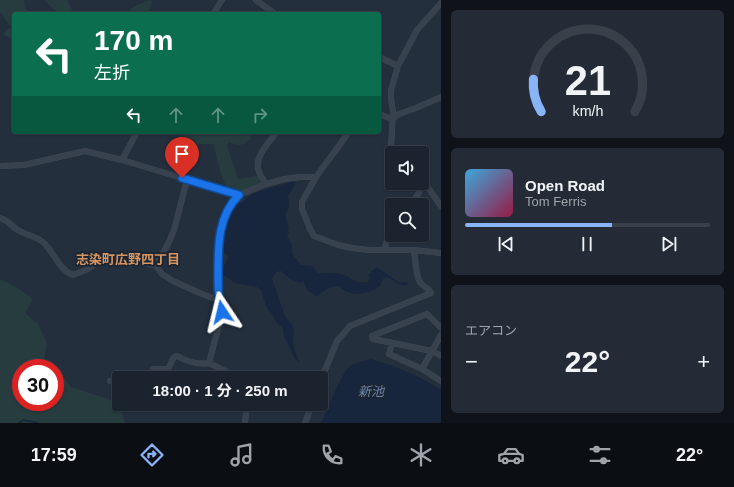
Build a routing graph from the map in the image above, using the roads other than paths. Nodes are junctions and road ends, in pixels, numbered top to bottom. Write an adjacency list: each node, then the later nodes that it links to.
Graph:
1 (222, 0): 4 (street)
2 (256, 0): 5 (street)
3 (441, 3): 7 (street)
4 (214, 12)
5 (272, 12)
6 (381, 58): 7 (street)
7 (398, 66): 10 (street)
8 (441, 97): 10 (street)
9 (381, 115): 10 (street)
10 (392, 119): 14 (street)
11 (136, 134): 15 (street)
12 (275, 134): 19 (street)
13 (348, 134): 17 (street)
14 (391, 146)
15 (122, 160): 16 (street); 18 (street)
16 (0, 166)
17 (316, 177): 19 (street); 25 (street)
18 (186, 180): 21 (street); 28 (street)
19 (266, 184): 21 (street)
20 (429, 189): 22 (street)
21 (239, 195): 29 (street)
22 (441, 206)
23 (0, 218): 28 (street)
24 (387, 242): 25 (street)
25 (385, 250): 26 (street)
26 (414, 250): 27 (street); 39 (street)
27 (441, 252)
28 (156, 266): 29 (street)
29 (218, 300): 35 (street)
30 (441, 328): 32 (street)
31 (441, 335): 33 (street)
32 (392, 344): 33 (street); 36 (street)
33 (432, 351): 34 (street); 36 (street)
34 (441, 356)
35 (209, 363): 37 (street); 38 (street)
36 (422, 369): 40 (street)
37 (152, 371)
38 (226, 371)
39 (325, 371)
40 (441, 381)
41 (246, 411): 43 (street)
42 (309, 411): 44 (street)
43 (245, 423)
44 (305, 423)

